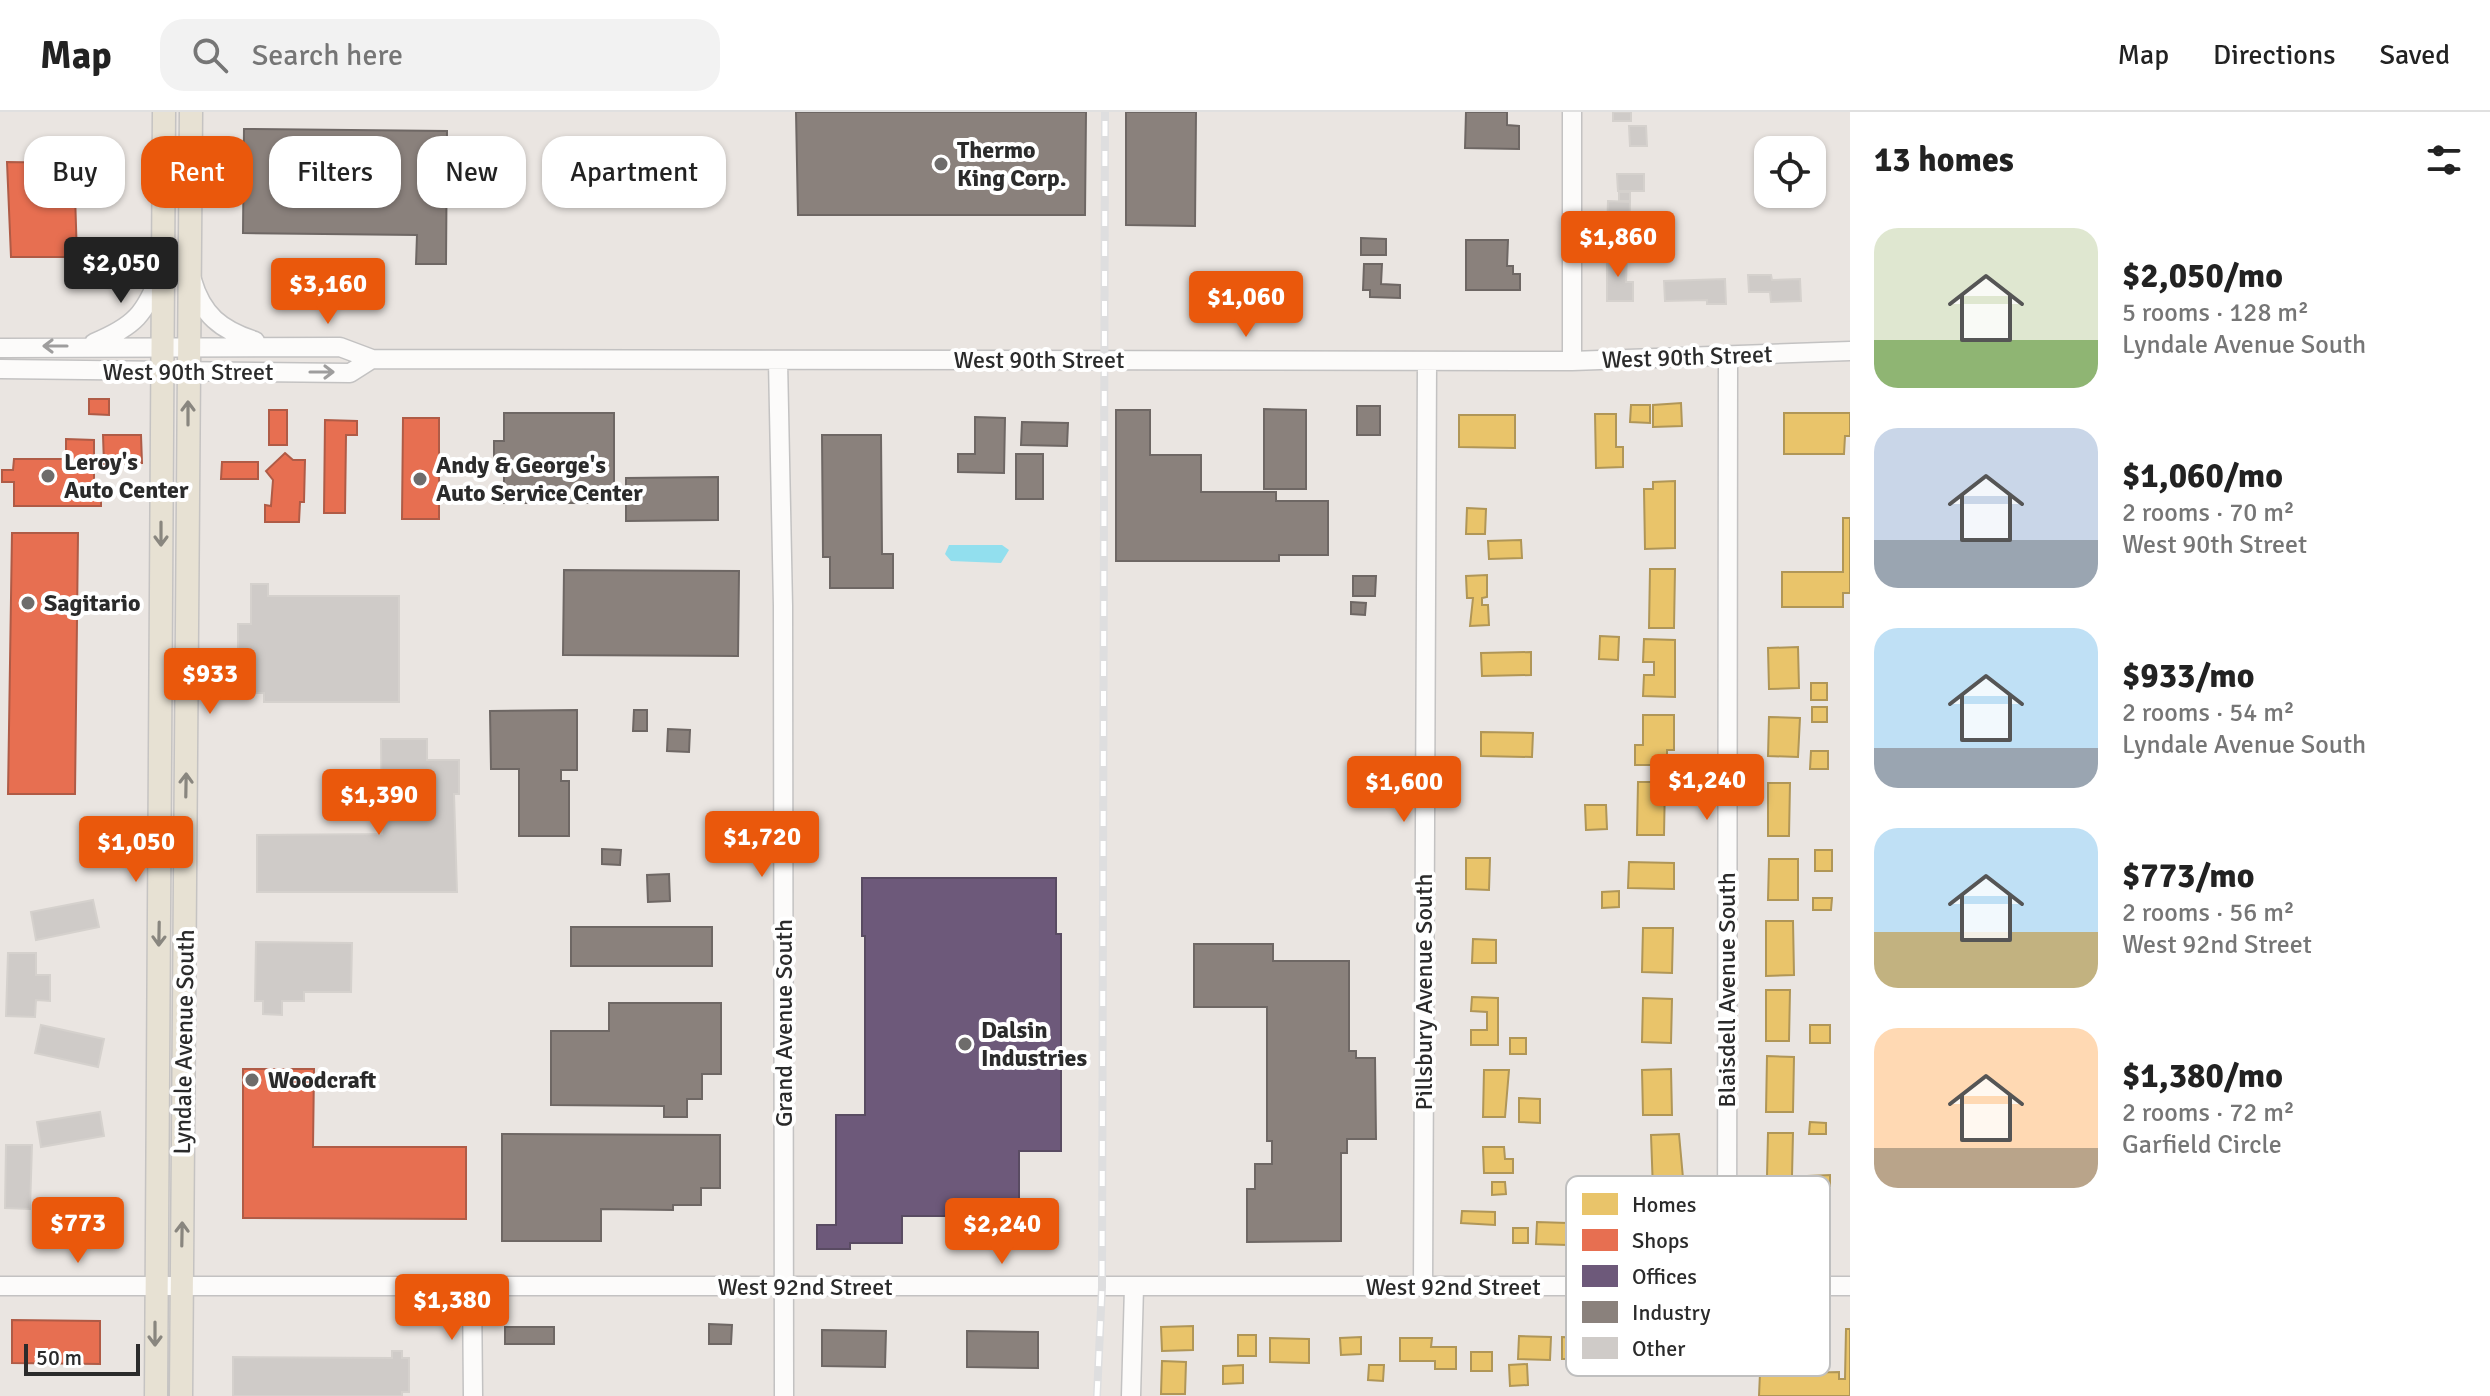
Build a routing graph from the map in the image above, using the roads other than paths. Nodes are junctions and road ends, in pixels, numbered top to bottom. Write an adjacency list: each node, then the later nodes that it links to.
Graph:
1 (164, 112): 5 (main road, Lyndale Avenue South)
2 (191, 112): 4 (main road, Lyndale Avenue South)
3 (1572, 112): 16 (street)
4 (189, 270): 8 (main road, Lyndale Avenue South); 9 (street)
5 (162, 271): 6 (street); 7 (main road, Lyndale Avenue South)
6 (87, 346): 7 (street, West 90th Street); 10 (street, West 90th Street, one-way to 10)
7 (161, 347): 8 (street, West 90th Street); 18 (main road, Lyndale Avenue South)
8 (188, 347): 9 (street, West 90th Street); 19 (main road, Lyndale Avenue South)
9 (273, 347): 13 (street, West 90th Street)
10 (0, 348)
11 (1850, 351): 12 (street, West 90th Street)
12 (1728, 357): 16 (street, West 90th Street); 20 (street, Blaisdell Avenue South)
13 (372, 359): 14 (street, West 90th Street); 19 (street, West 90th Street, one-way to 13)
14 (778, 361): 15 (street, West 90th Street); 25 (street, Grand Avenue South)
15 (1427, 361): 16 (street, West 90th Street); 27 (street, Pillsbury Avenue South)
16 (1572, 361)
17 (0, 369): 18 (street, West 90th Street)
18 (161, 372): 19 (street, West 90th Street); 23 (main road, Lyndale Avenue South, one-way to 23)
19 (188, 372): 22 (main road, Lyndale Avenue South, one-way to 19)
20 (1727, 1176)
21 (0, 1286): 23 (street, West 92nd Street)
22 (181, 1286): 23 (street, West 92nd Street); 24 (street, West 92nd Street); 30 (main road, Lyndale Avenue South)
23 (155, 1287): 29 (main road, Lyndale Avenue South, one-way to 29)
24 (472, 1287): 25 (street, West 92nd Street); 31 (street)
25 (784, 1287): 26 (street, West 92nd Street); 32 (street, Grand Avenue South)
26 (1134, 1287): 27 (street, West 92nd Street); 33 (street)
27 (1423, 1287): 28 (street, West 92nd Street)
28 (1566, 1287)
29 (156, 1396)
30 (181, 1396)
31 (473, 1396)
32 (784, 1396)
33 (1131, 1396)

